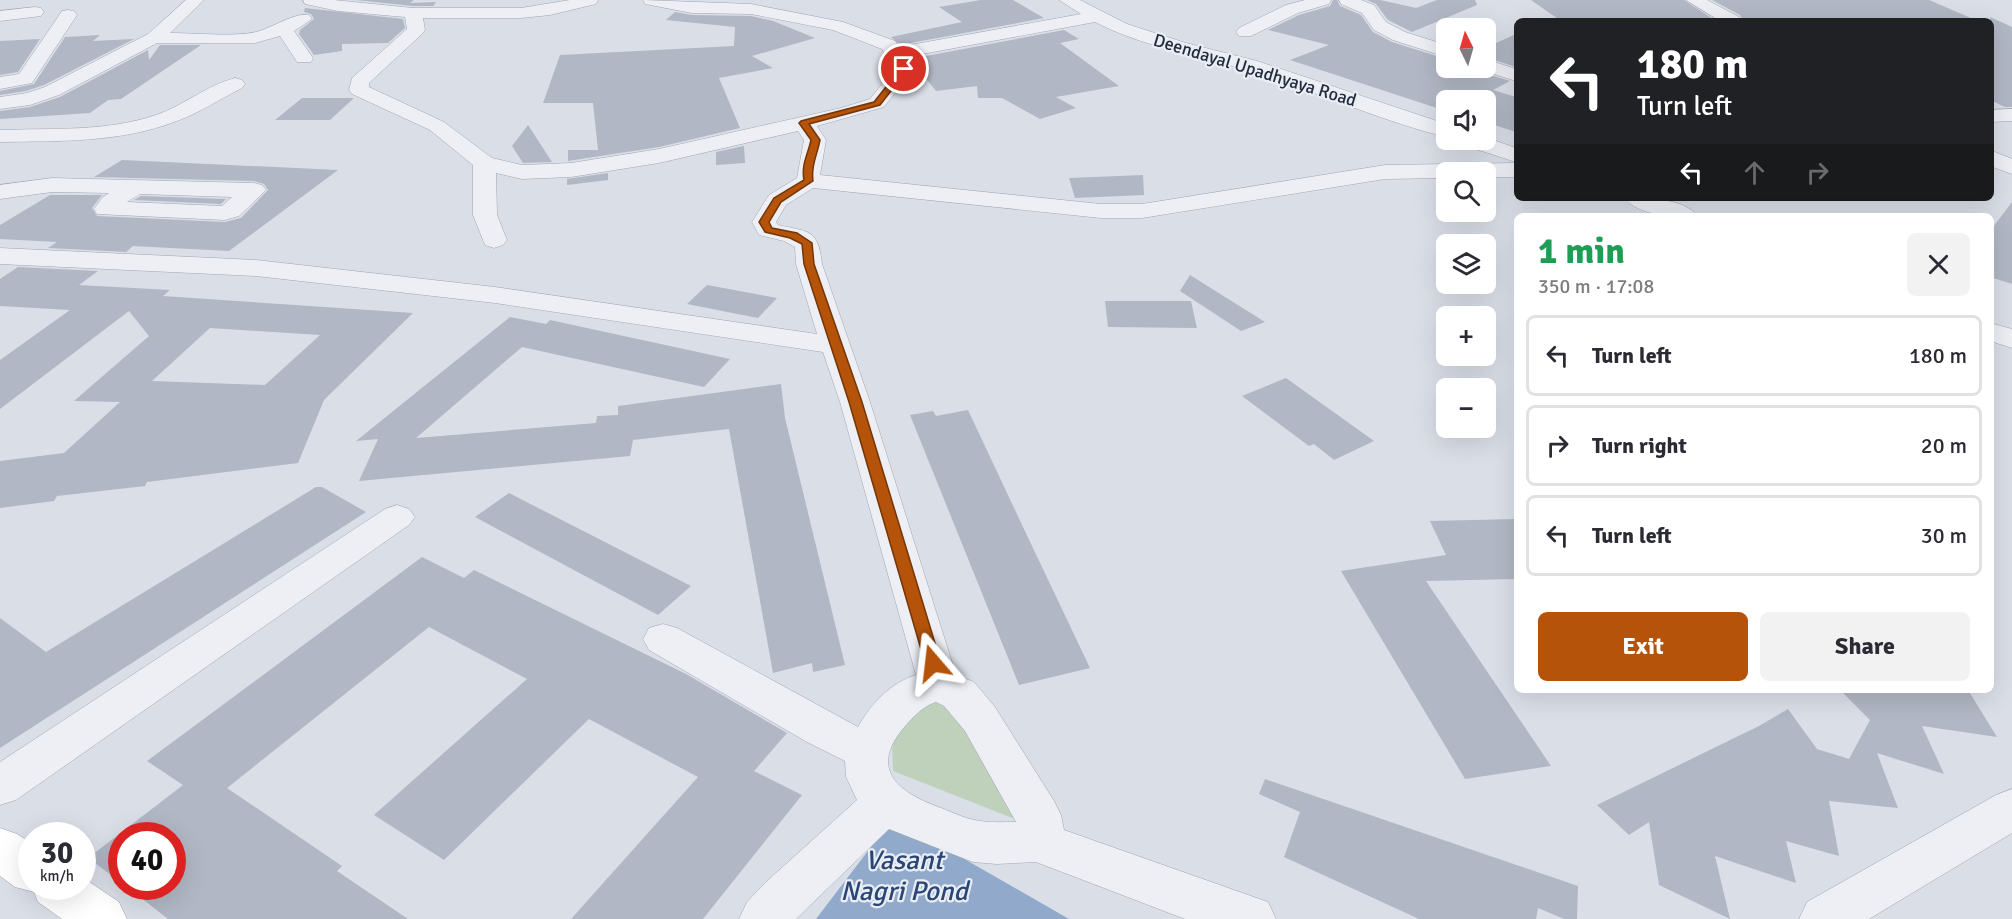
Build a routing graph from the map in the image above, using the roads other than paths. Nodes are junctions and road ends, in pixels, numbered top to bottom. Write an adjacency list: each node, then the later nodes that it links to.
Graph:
1 (196, 0): 18 (street)
2 (311, 0): 9 (street)
3 (590, 0): 11 (street)
4 (651, 0): 20 (street)
5 (1066, 0): 14 (street, Deendayal Upadhyaya Road)
6 (1323, 0): 17 (street)
7 (1347, 0): 19 (street)
8 (1694, 0): 15 (street)
9 (338, 6): 11 (street); 16 (street)
10 (35, 12): 13 (street)
11 (413, 13): 35 (street)
12 (68, 15): 24 (street)
13 (0, 16)
14 (1097, 16): 20 (street); 30 (street, Deendayal Upadhyaya Road)
15 (1727, 18)
16 (284, 28): 18 (street); 21 (street)
17 (1245, 32)
18 (154, 38): 26 (street)
19 (1436, 48)
20 (895, 53): 29 (street)
21 (304, 58)
22 (1496, 68): 23 (street)
23 (1514, 74)
24 (0, 83)
25 (235, 84): 31 (street)
26 (0, 103)
27 (2012, 115): 28 (street)
28 (1994, 116)
29 (804, 123): 35 (street); 38 (street)
30 (1436, 128)
31 (0, 136)
32 (1496, 148): 33 (street)
33 (1514, 154)
34 (1994, 159): 36 (street)
35 (484, 163): 43 (street)
36 (2012, 167)
37 (1514, 170): 38 (street)
38 (809, 181): 47 (street)
39 (137, 186): 39 (street); 40 (street)
40 (0, 192)
41 (1644, 201): 42 (street)
42 (1676, 213)
43 (494, 240)
44 (0, 256): 47 (street)
45 (1994, 332): 46 (street)
46 (2012, 339)
47 (836, 345): 50 (street)
48 (397, 517): 52 (street)
49 (663, 639): 51 (street)
50 (939, 684): 51 (street); 55 (street)
51 (868, 752): 53 (street)
52 (0, 786)
53 (885, 803): 55 (street); 60 (street)
54 (2012, 809): 62 (street)
55 (1038, 841): 61 (street)
56 (0, 849): 57 (main road)
57 (18, 861)
58 (75, 900): 59 (main road)
59 (102, 919)
60 (764, 919)
61 (1251, 919)
62 (1824, 919)

